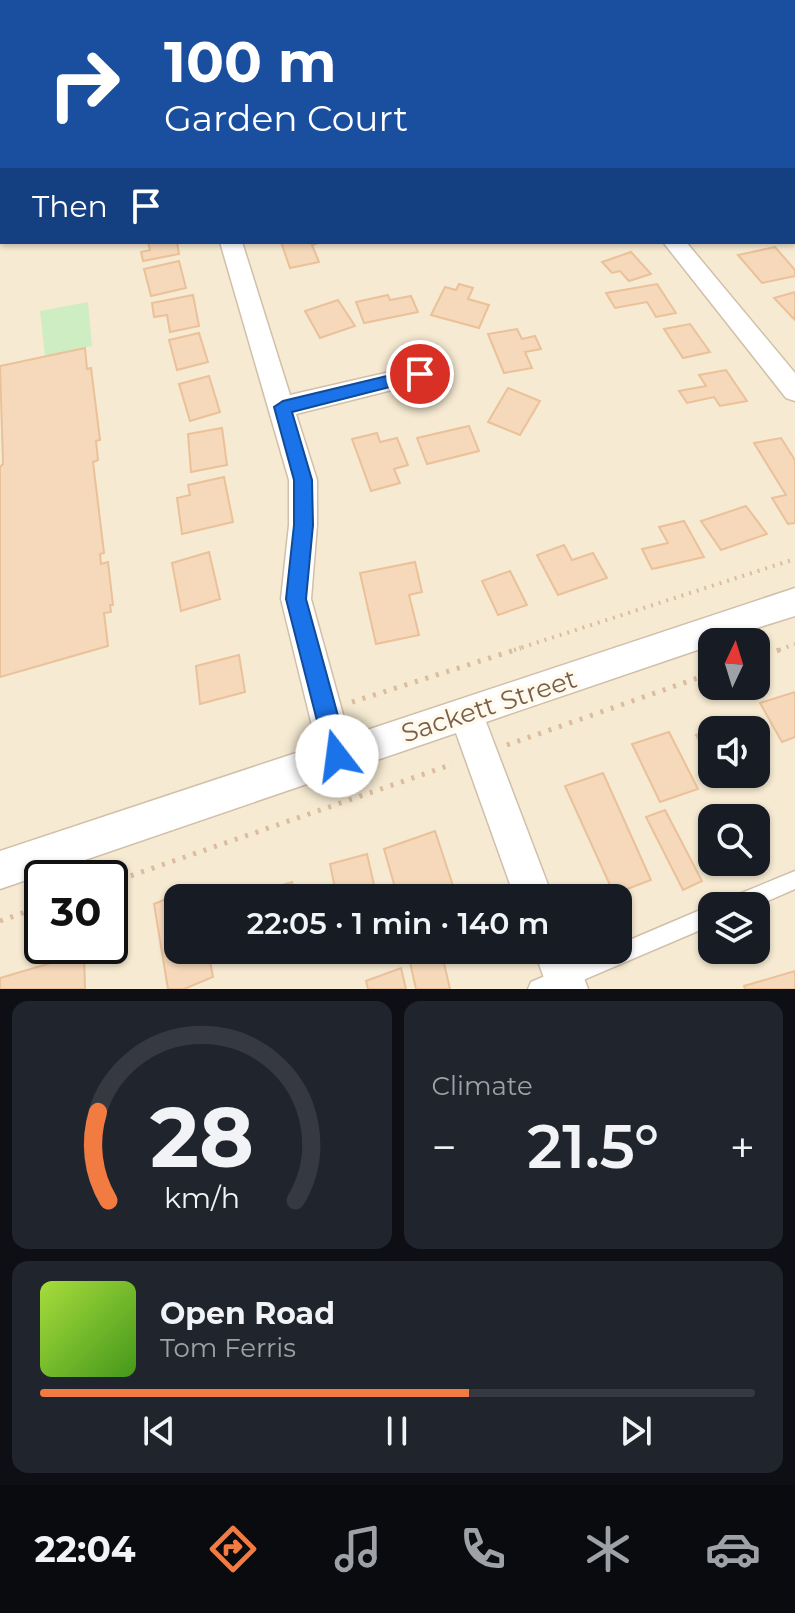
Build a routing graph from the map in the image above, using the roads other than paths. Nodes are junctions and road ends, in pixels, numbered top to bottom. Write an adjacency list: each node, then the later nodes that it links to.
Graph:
1 (232, 244): 5 (street)
2 (676, 244): 4 (street)
3 (420, 374): 5 (street)
4 (795, 391)
5 (283, 407): 8 (street)
6 (795, 602): 7 (street, Sackett Street)
7 (466, 715): 8 (street, Sackett Street); 11 (street)
8 (337, 756): 9 (street, Sackett Street)
9 (0, 870)
10 (795, 880): 12 (lane)
11 (529, 884)
12 (767, 892)
13 (698, 921): 14 (lane)
14 (556, 977)

